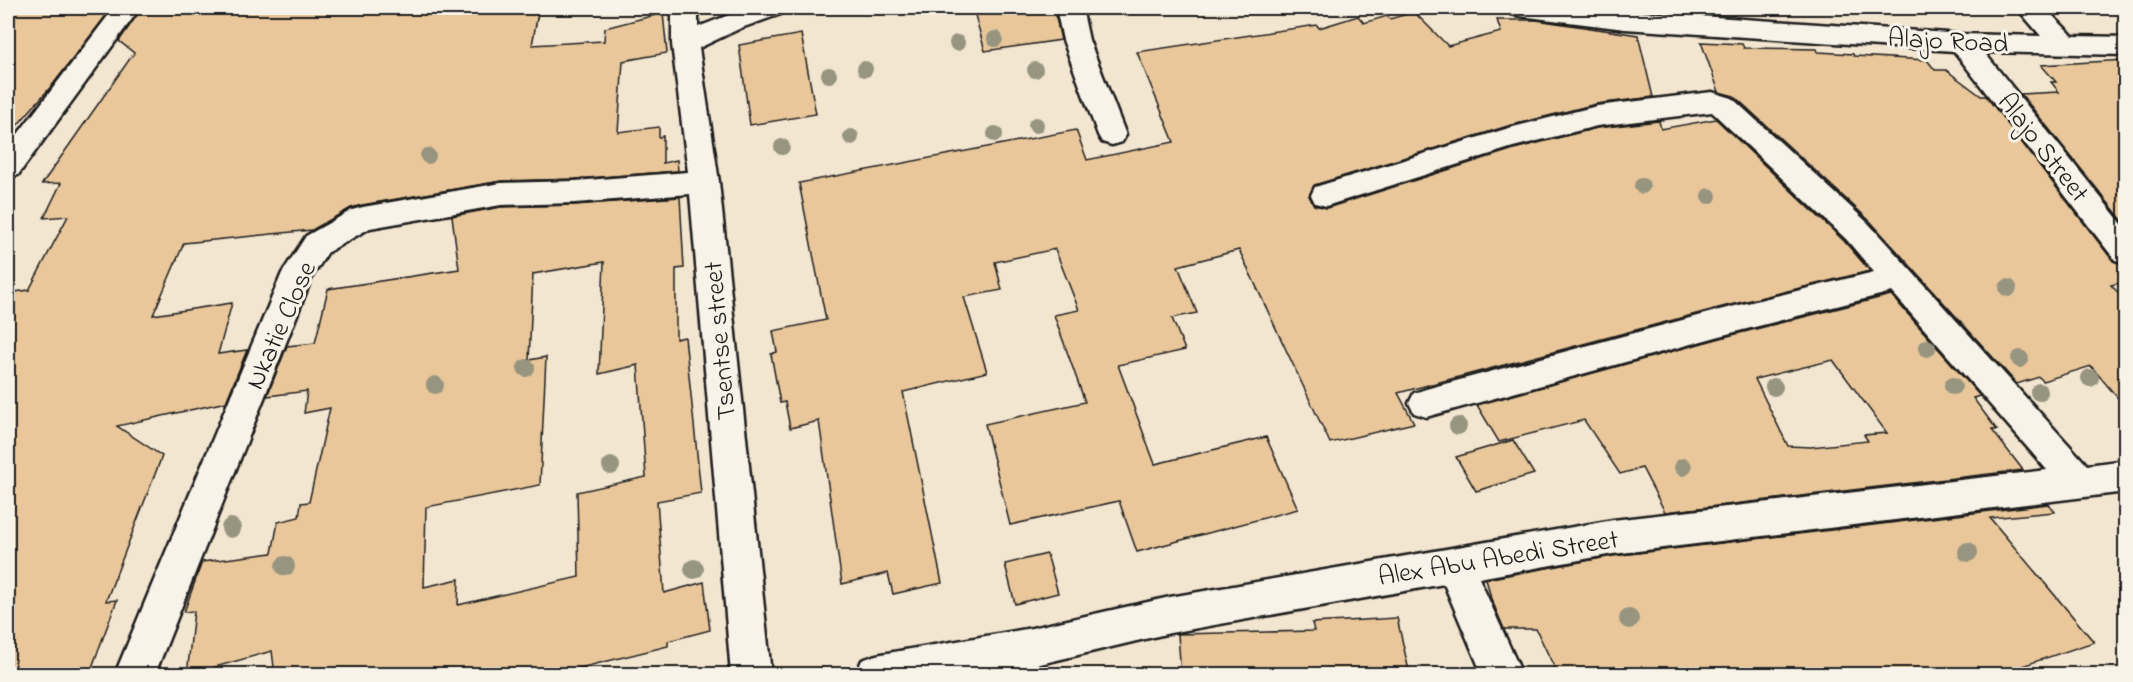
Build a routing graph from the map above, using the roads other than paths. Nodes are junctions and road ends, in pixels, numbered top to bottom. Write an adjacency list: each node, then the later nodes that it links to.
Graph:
1 (127, 8): 17 (street)
2 (685, 8): 13 (street, Tsentse street)
3 (772, 8): 13 (street)
4 (1069, 8): 16 (street)
5 (1520, 8): 9 (street, Alajo Road)
6 (1750, 8): 10 (street)
7 (1832, 8): 11 (street)
8 (2030, 8): 14 (street)
9 (1653, 15): 10 (street, Alajo Road)
10 (1767, 30): 11 (street, Alajo Road)
11 (1843, 34): 12 (street, Alajo Road)
12 (1962, 43): 14 (street, Alajo Road); 20 (street, Alajo Street)
13 (685, 44): 18 (street, Tsentse street)
14 (2065, 44): 15 (street, Alajo Road)
15 (2126, 46)
16 (1112, 135)
17 (8, 167)
18 (704, 183): 26 (street, Nkatie Close); 27 (street, Tsentse street)
19 (1326, 195): 21 (street)
20 (2126, 252)
21 (1898, 278): 22 (street); 24 (street)
22 (1426, 403)
23 (2126, 476): 24 (street, Alex Abu Abedi Street)
24 (2080, 482): 25 (street, Alex Abu Abedi Street)
25 (1454, 564): 28 (street, Alex Abu Abedi Street); 29 (street)
26 (135, 675)
27 (751, 675)
28 (876, 675)
29 (1502, 675)

